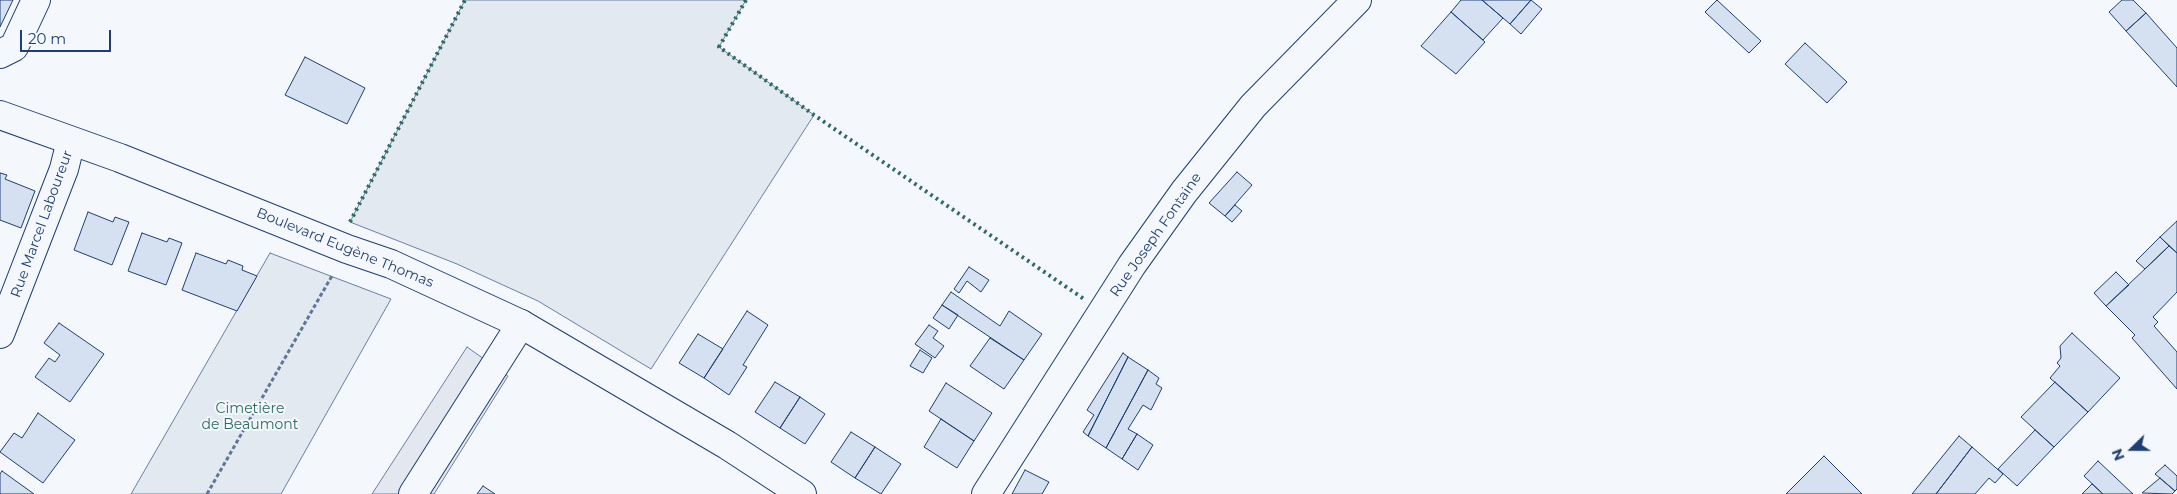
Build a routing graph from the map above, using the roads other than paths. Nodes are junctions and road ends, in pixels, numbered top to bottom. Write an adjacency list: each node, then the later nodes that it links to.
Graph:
1 (36, 0): 3 (main road)
2 (1357, 0): 10 (main road, Rue Joseph Fontaine)
3 (0, 54)
4 (0, 115): 5 (main road, Boulevard Eugène Thomas)
5 (71, 141): 6 (main road, Boulevard Eugène Thomas); 7 (main road, Rue Marcel Laboureur)
6 (520, 324): 8 (main road); 9 (main road, Boulevard Eugène Thomas)
7 (0, 334)
8 (413, 494)
9 (802, 494)
10 (986, 494)

